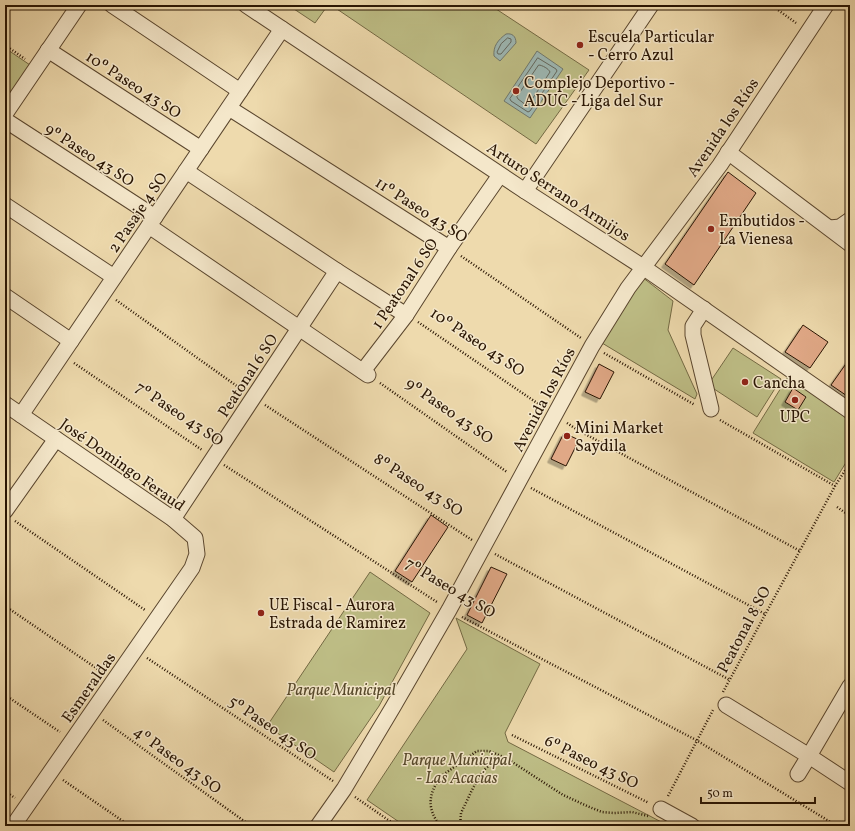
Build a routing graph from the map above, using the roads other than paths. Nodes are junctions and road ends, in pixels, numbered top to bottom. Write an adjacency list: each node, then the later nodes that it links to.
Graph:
1 (79, 5): 7 (street)
2 (112, 5): 8 (street)
3 (246, 5): 6 (street, Arturo Serrano Armijos)
4 (651, 5): 16 (street)
5 (826, 5): 13 (street, Avenida los Ríos)
6 (282, 30): 8 (street, 2 Pasaje 4 SO); 15 (street, Arturo Serrano Armijos)
7 (48, 50): 10 (street); 12 (street, 10º Paseo 43 SO)
8 (240, 91): 9 (street, 2 Pasaje 4 SO)
9 (229, 108): 12 (street, 2 Pasaje 4 SO); 22 (street, 11º Paseo 43 SO)
10 (5, 114)
11 (5, 120): 19 (street, 9º Paseo 43 SO)
12 (201, 149): 14 (street, 2 Pasaje 4 SO)
13 (728, 152): 20 (street); 23 (street, Avenida los Ríos)
14 (186, 171): 19 (street, 2 Pasaje 4 SO); 24 (street, 10º Paseo 43 SO)
15 (500, 175): 16 (street, Arturo Serrano Armijos); 22 (street, 1 Peatonal 6 SO)
16 (525, 192): 23 (street, Arturo Serrano Armijos)
17 (5, 205): 25 (street)
18 (850, 220): 20 (street)
19 (152, 222): 25 (street, 2 Pasaje 4 SO); 29 (street, 9º Paseo 43 SO)
20 (830, 228): 21 (street)
21 (850, 244)
22 (449, 248): 28 (street, 1 Peatonal 6 SO)
23 (643, 267): 27 (street, Arturo Serrano Armijos); 47 (street, Avenida los Ríos)
24 (337, 271): 28 (street, 10º Paseo 43 SO); 29 (street, Peatonal 6 SO)
25 (114, 277): 30 (street, 2 Pasaje 4 SO)
26 (5, 296): 30 (street)
27 (704, 309): 33 (street); 34 (street, Arturo Serrano Armijos)
28 (406, 315): 31 (street, 1 Peatonal 6 SO)
29 (300, 328): 31 (street, 9º Paseo 43 SO); 38 (street, Peatonal 6 SO)
30 (71, 340): 35 (street, 2 Pasaje 4 SO)
31 (365, 373)
32 (5, 404): 35 (street, José Domingo Feraud)
33 (711, 409)
34 (850, 411)
35 (21, 415): 36 (street, José Domingo Feraud)
36 (56, 439): 37 (street); 38 (street, José Domingo Feraud)
37 (8, 515)
38 (173, 520): 39 (street, José Domingo Feraud)
39 (192, 568): 46 (street, Esmeraldas)
40 (850, 686): 42 (street)
41 (721, 702): 42 (street)
42 (808, 756): 43 (street); 44 (street)
43 (798, 774)
44 (850, 783)
45 (658, 814): 48 (street)
46 (13, 826)
47 (318, 826)
48 (692, 826)

